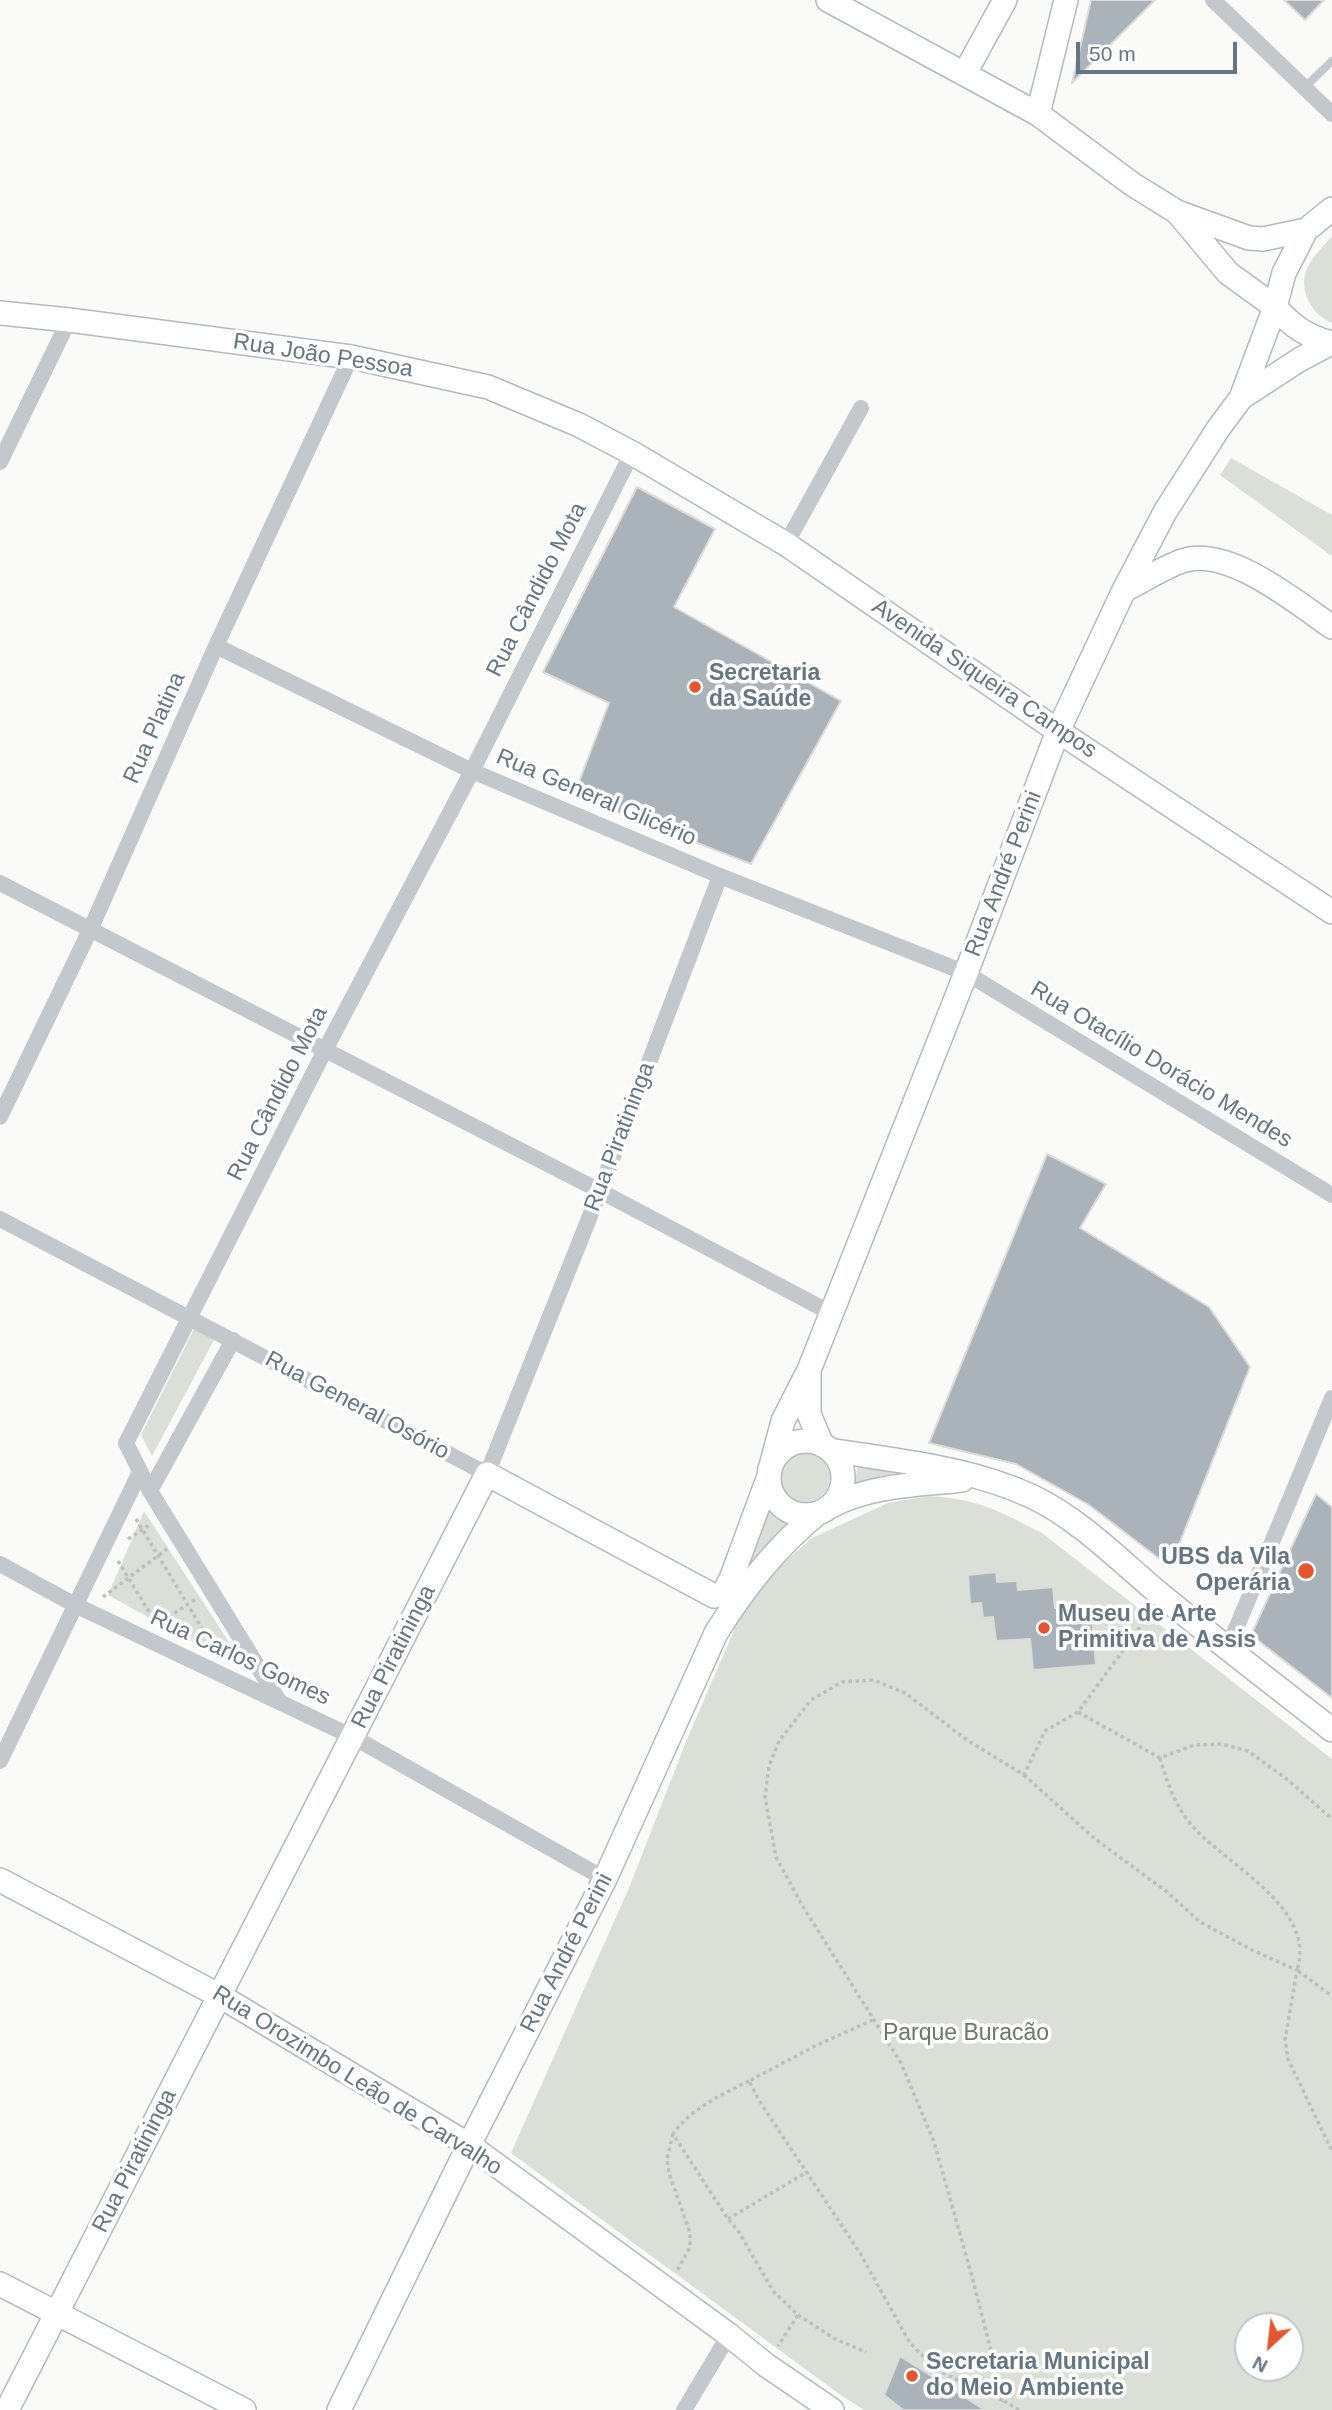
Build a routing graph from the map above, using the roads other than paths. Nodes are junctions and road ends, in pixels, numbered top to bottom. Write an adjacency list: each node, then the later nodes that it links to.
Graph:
1 (828, 0): 6 (main road)
2 (1005, 0): 6 (main road)
3 (1066, 0): 8 (main road)
4 (1213, 0): 7 (street)
5 (1332, 61): 7 (lane)
6 (965, 73): 8 (main road)
7 (1304, 88): 9 (street)
8 (1038, 114): 11 (main road)
9 (1332, 114)
10 (1332, 209): 12 (main road)
11 (1177, 212): 12 (main road); 13 (main road)
12 (1306, 230): 13 (main road, Rua André Perini)
13 (1275, 307): 16 (main road); 18 (main road, Rua André Perini)
14 (0, 313): 15 (main road, Rua João Pessoa)
15 (69, 320): 17 (main road, Rua João Pessoa); 21 (street)
16 (1332, 343): 18 (main road, Rua André Perini)
17 (351, 357): 20 (main road, Rua João Pessoa); 25 (street, Rua Platina)
18 (1241, 398): 23 (main road, Rua André Perini)
19 (861, 408): 22 (street)
20 (632, 453): 22 (main road, Avenida Siqueira Campos); 27 (street, Rua Cândido Mota)
21 (0, 462)
22 (786, 544): 26 (main road, Avenida Siqueira Campos)
23 (1124, 590): 24 (main road); 26 (main road, Rua André Perini)
24 (1332, 627)
25 (216, 646): 27 (street, Rua General Glicério); 31 (street, Rua Platina)
26 (1058, 731): 30 (main road, Avenida Siqueira Campos); 32 (main road, Rua André Perini)
27 (472, 771): 28 (street, Rua General Glicério); 33 (street, Rua Cândido Mota)
28 (720, 876): 32 (street, Rua General Glicério); 35 (street, Rua Piratininga)
29 (0, 883): 31 (street)
30 (1332, 912)
31 (91, 928): 33 (street); 34 (street, Rua Platina)
32 (967, 973): 36 (street, Rua Otacílio Dorácio Mendes); 38 (main road, Rua André Perini)
33 (325, 1050): 35 (street); 39 (street, Rua Cândido Mota)
34 (0, 1117)
35 (600, 1191): 38 (street); 46 (street, Rua Piratininga)
36 (1332, 1195)
37 (0, 1219): 39 (street, Rua General Osório)
38 (831, 1314): 41 (main road, Rua André Perini)
39 (190, 1319): 40 (street, Rua General Osório); 45 (street, Rua Cândido Mota)
40 (233, 1340): 46 (street, Rua General Osório); 48 (street)
41 (809, 1370): 43 (main road, Rua André Perini); 44 (main road, Rua André Perini)
42 (1332, 1398): 53 (street)
43 (826, 1448): 44 (main road); 47 (main road); 49 (main road)
44 (770, 1469): 49 (main road); 51 (main road, Rua André Perini)
45 (139, 1474): 48 (street); 52 (street)
46 (486, 1475): 51 (main road, Rua General Osório); 56 (main road, Rua Piratininga)
47 (982, 1478): 49 (main road); 53 (main road)
48 (150, 1492): 54 (street)
49 (824, 1510): 58 (main road, Rua André Perini)
50 (0, 1564): 52 (street, Rua Carlos Gomes)
51 (714, 1595)
52 (80, 1608): 54 (street, Rua Carlos Gomes); 57 (street)
53 (1228, 1648): 55 (main road)
54 (279, 1701): 56 (street, Rua Carlos Gomes)
55 (1332, 1730)
56 (353, 1737): 58 (street, Rua Carlos Gomes); 60 (main road, Rua Piratininga)
57 (0, 1761)
58 (606, 1879): 61 (main road, Rua André Perini)
59 (0, 1880): 60 (main road, Rua Orozimbo Leão de Carvalho)
60 (219, 1996): 61 (main road, Rua Orozimbo Leão de Carvalho); 63 (main road, Rua Piratininga)
61 (469, 2145): 64 (main road, Rua Orozimbo Leão de Carvalho); 67 (main road, Rua André Perini)
62 (0, 2284): 63 (main road)
63 (58, 2313): 65 (main road, Rua Piratininga); 66 (main road)
64 (729, 2335): 68 (street); 69 (main road, Rua Orozimbo Leão de Carvalho)
65 (7, 2410)
66 (244, 2410)
67 (339, 2410)
68 (684, 2410)
69 (832, 2410)

